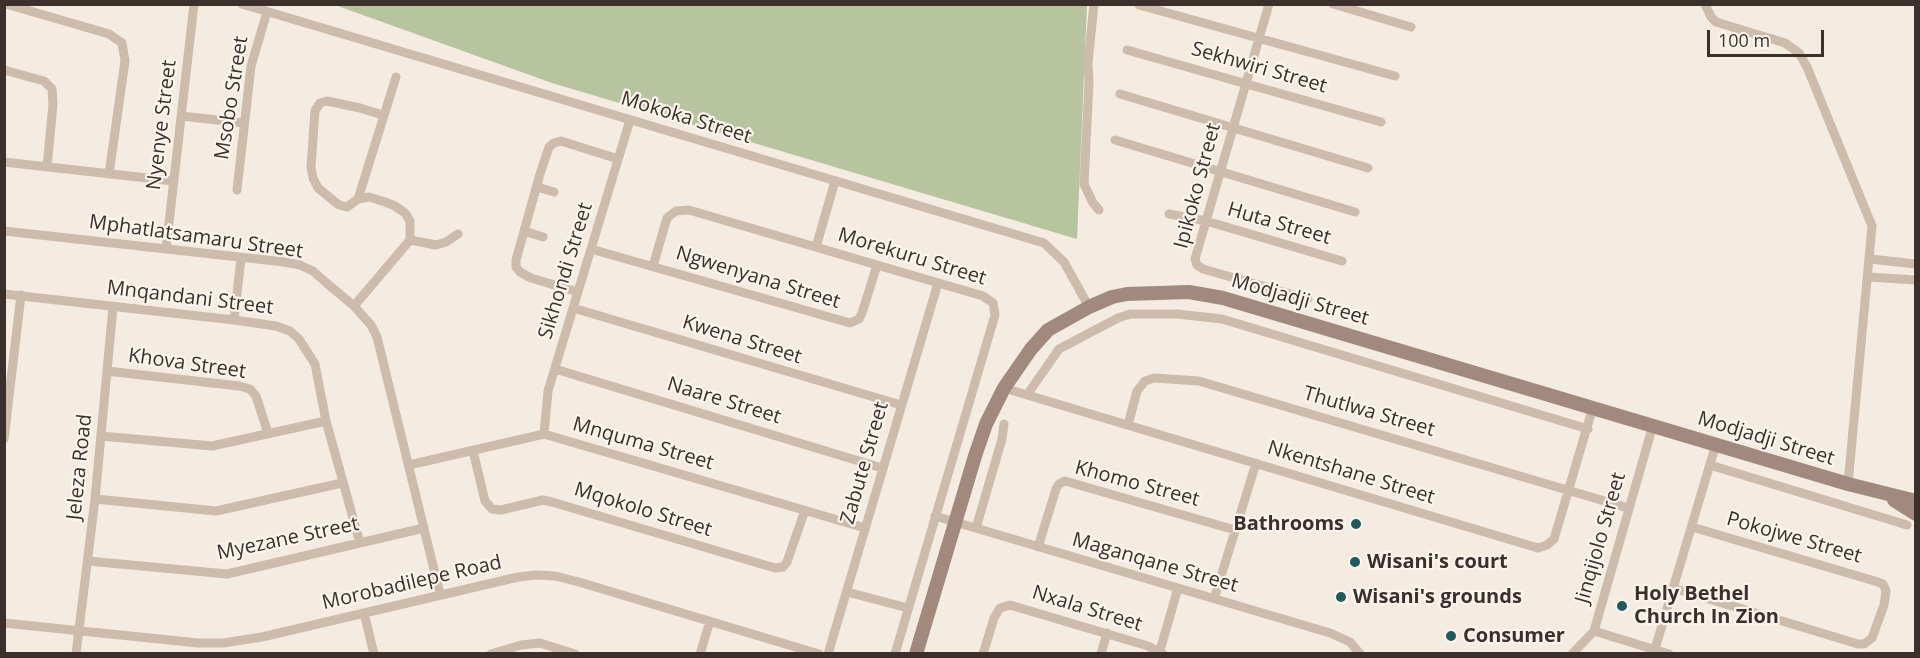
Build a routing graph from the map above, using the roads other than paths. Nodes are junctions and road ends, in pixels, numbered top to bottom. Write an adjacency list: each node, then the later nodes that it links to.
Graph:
1 (6, 4): 30 (street)
2 (194, 4): 19 (street, Nyenye Street)
3 (242, 4): 9 (street, Mokoka Street)
4 (1094, 4): 37 (street)
5 (1269, 4): 11 (street, Ipikoko Street)
6 (1705, 4): 50 (street)
7 (1138, 5): 11 (street)
8 (1340, 5): 10 (street)
9 (267, 12): 20 (street, Mokoka Street); 22 (street, Msobo Street)
10 (1412, 27)
11 (1259, 38): 14 (street); 16 (street, Ipikoko Street)
12 (1127, 50): 16 (street, Sekhwiri Street)
13 (4, 70): 27 (street)
14 (1395, 76)
15 (396, 77): 18 (street)
16 (1246, 83): 21 (street, Sekhwiri Street); 23 (street, Ipikoko Street)
17 (1120, 94): 23 (street)
18 (384, 115): 36 (street); 36 (street)
19 (182, 116): 22 (street); 31 (street, Nyenye Street)
20 (630, 120): 25 (street, Sikhondi Street); 32 (street, Mokoka Street)
21 (1381, 122)
22 (243, 123): 34 (street, Msobo Street)
23 (1232, 128): 28 (street); 29 (street, Ipikoko Street)
24 (1114, 140): 29 (street)
25 (618, 159): 33 (street); 48 (street, Sikhondi Street)
26 (4, 162): 27 (street)
27 (47, 167): 30 (street)
28 (1368, 168)
29 (1220, 171): 38 (street); 40 (street, Ipikoko Street)
30 (109, 174): 31 (street)
31 (174, 181): 47 (street, Nyenye Street)
32 (835, 181): 46 (street); 64 (street, Mokoka Street)
33 (537, 187): 35 (street); 42 (street)
34 (237, 189)
35 (554, 192)
36 (358, 199): 45 (street)
37 (1099, 210)
38 (1355, 212)
39 (1169, 214): 40 (street, Huta Street)
40 (1206, 221): 51 (street, Huta Street); 61 (street, Ipikoko Street)
41 (4, 231): 47 (street, Mphatlatsamaru Street)
42 (524, 231): 44 (street); 58 (street)
43 (458, 234): 45 (street)
44 (543, 237)
45 (410, 240): 62 (street)
46 (816, 247): 53 (street, Morekuru Street); 54 (street, Morekuru Street)
47 (166, 249): 49 (street, Mphatlatsamaru Street)
48 (591, 249): 54 (street, Ngwenyana Street); 58 (street, Sikhondi Street)
49 (241, 258): 62 (street, Mphatlatsamaru Street); 66 (street)
50 (1870, 259): 52 (street); 55 (street)
51 (1342, 261)
52 (1916, 264)
53 (877, 265): 54 (street, Ngwenyana Street); 57 (street, Morekuru Street)
54 (653, 266)
55 (1868, 277): 56 (street); 90 (street)
56 (1916, 280)
57 (938, 283): 72 (street, Zabute Street); 97 (street, Morekuru Street)
58 (578, 292): 65 (street, Sikhondi Street)
59 (4, 294): 60 (street, Mnqandani Street)
60 (21, 296): 63 (street, Mnqandani Street); 67 (street)
61 (1308, 299)
62 (354, 306): 86 (street, Mphatlatsamaru Street)
63 (113, 307): 66 (street, Mnqandani Street); 69 (street, Jeleza Road)
64 (1089, 307): 70 (street, Modjadji Street); 73 (street, Modjadji Street)
65 (573, 308): 68 (street, Sikhondi Street); 72 (street, Kwena Street)
66 (234, 320): 74 (street, Mnqandani Street)
67 (9, 360): 82 (street)
68 (555, 369): 80 (street, Sikhondi Street); 88 (street, Naare Street)
69 (107, 371): 79 (street, Khova Street); 81 (street, Jeleza Road)
70 (1004, 388): 71 (street, Nkentshane Street); 99 (street, Modjadji Street)
71 (1027, 395): 76 (street, Nkentshane Street); 78 (street)
72 (901, 405): 88 (street, Zabute Street)
73 (1593, 407): 77 (street, Modjadji Street); 78 (street, Nkentshane Street)
74 (326, 421): 79 (street); 89 (street, Mnqandani Street)
75 (1004, 424): 103 (street)
76 (1128, 425): 85 (street, Nkentshane Street); 91 (street, Thutlwa Street)
77 (1653, 425): 83 (street, Modjadji Street); 95 (street, Jinqijolo Street)
78 (1588, 429): 91 (street, Nkentshane Street)
79 (268, 433): 81 (street)
80 (544, 434): 84 (street, Mnquma Street); 96 (street, Mnquma Street)
81 (101, 436): 93 (street, Jeleza Road)
82 (4, 439)
83 (1716, 444): 87 (street); 90 (street, Modjadji Street)
84 (473, 451): 86 (street, Mnquma Street); 96 (street, Mqokolo Street)
85 (1256, 463): 91 (street, Nkentshane Street); 104 (street)
86 (409, 465): 101 (street, Mphatlatsamaru Street)
87 (1710, 465): 98 (street); 100 (street)
88 (882, 468): 102 (street, Zabute Street)
89 (342, 483): 93 (street); 105 (street, Mnqandani Street)
90 (1848, 484): 92 (street, Modjadji Street)
91 (1570, 490): 95 (street, Thutlwa Street)
92 (1881, 494): 94 (street, Modjadji Street); 98 (street, Modjadji Street)
93 (95, 499): 107 (street, Jeleza Road)
94 (1916, 501)
95 (1628, 508): 118 (street, Jinqijolo Street)
96 (805, 510): 102 (street, Mnquma Street)
97 (935, 516): 99 (street, Maganqane Street); 113 (street, Morekuru Street)
98 (1911, 520)
99 (955, 523): 103 (street, Maganqane Street); 133 (street, Modjadji Street)
100 (1692, 527): 109 (street); 109 (street, Pokojwe Street)
101 (424, 528): 105 (street, Myezane Street); 111 (street, Mphatlatsamaru Street)
102 (865, 528): 110 (street, Zabute Street)
103 (976, 528): 106 (street, Maganqane Street)
104 (1235, 530): 106 (street, Khomo Street); 112 (street)
105 (360, 543): 107 (street, Myezane Street)
106 (1038, 547): 108 (street, Maganqane Street)
107 (88, 561): 117 (street, Jeleza Road)
108 (1178, 588): 112 (street, Maganqane Street); 123 (street)
109 (1673, 588): 121 (street)
110 (847, 592): 113 (street); 131 (street, Zabute Street)
111 (440, 594): 114 (street, Morobadilepe Road); 115 (street, Morobadilepe Road)
112 (1214, 599): 136 (street, Maganqane Street)
113 (908, 608): 132 (street, Morekuru Street)
114 (364, 613): 120 (street, Morobadilepe Road); 126 (street)
115 (710, 621): 129 (street); 130 (street, Morobadilepe Road)
116 (4, 623): 117 (street, Morobadilepe Road)
117 (78, 631): 120 (street, Morobadilepe Road); 124 (street, Jeleza Road)
118 (1594, 631): 121 (street); 137 (street, Jinqijolo Street)
119 (1107, 633): 123 (street, Nxala Street); 134 (street, Nxala Street); 135 (street)
120 (198, 643): 125 (street)
121 (1655, 649): 138 (street)
122 (504, 652): 127 (street); 128 (street)
123 (1161, 652)
124 (76, 654)
125 (197, 654)
126 (374, 654)
127 (491, 654)
128 (575, 654)
129 (700, 654)
130 (819, 654)
131 (828, 654)
132 (895, 654)
133 (916, 654)
134 (983, 654)
135 (1101, 654)
136 (1360, 654)
137 (1572, 654)
138 (1669, 654)

